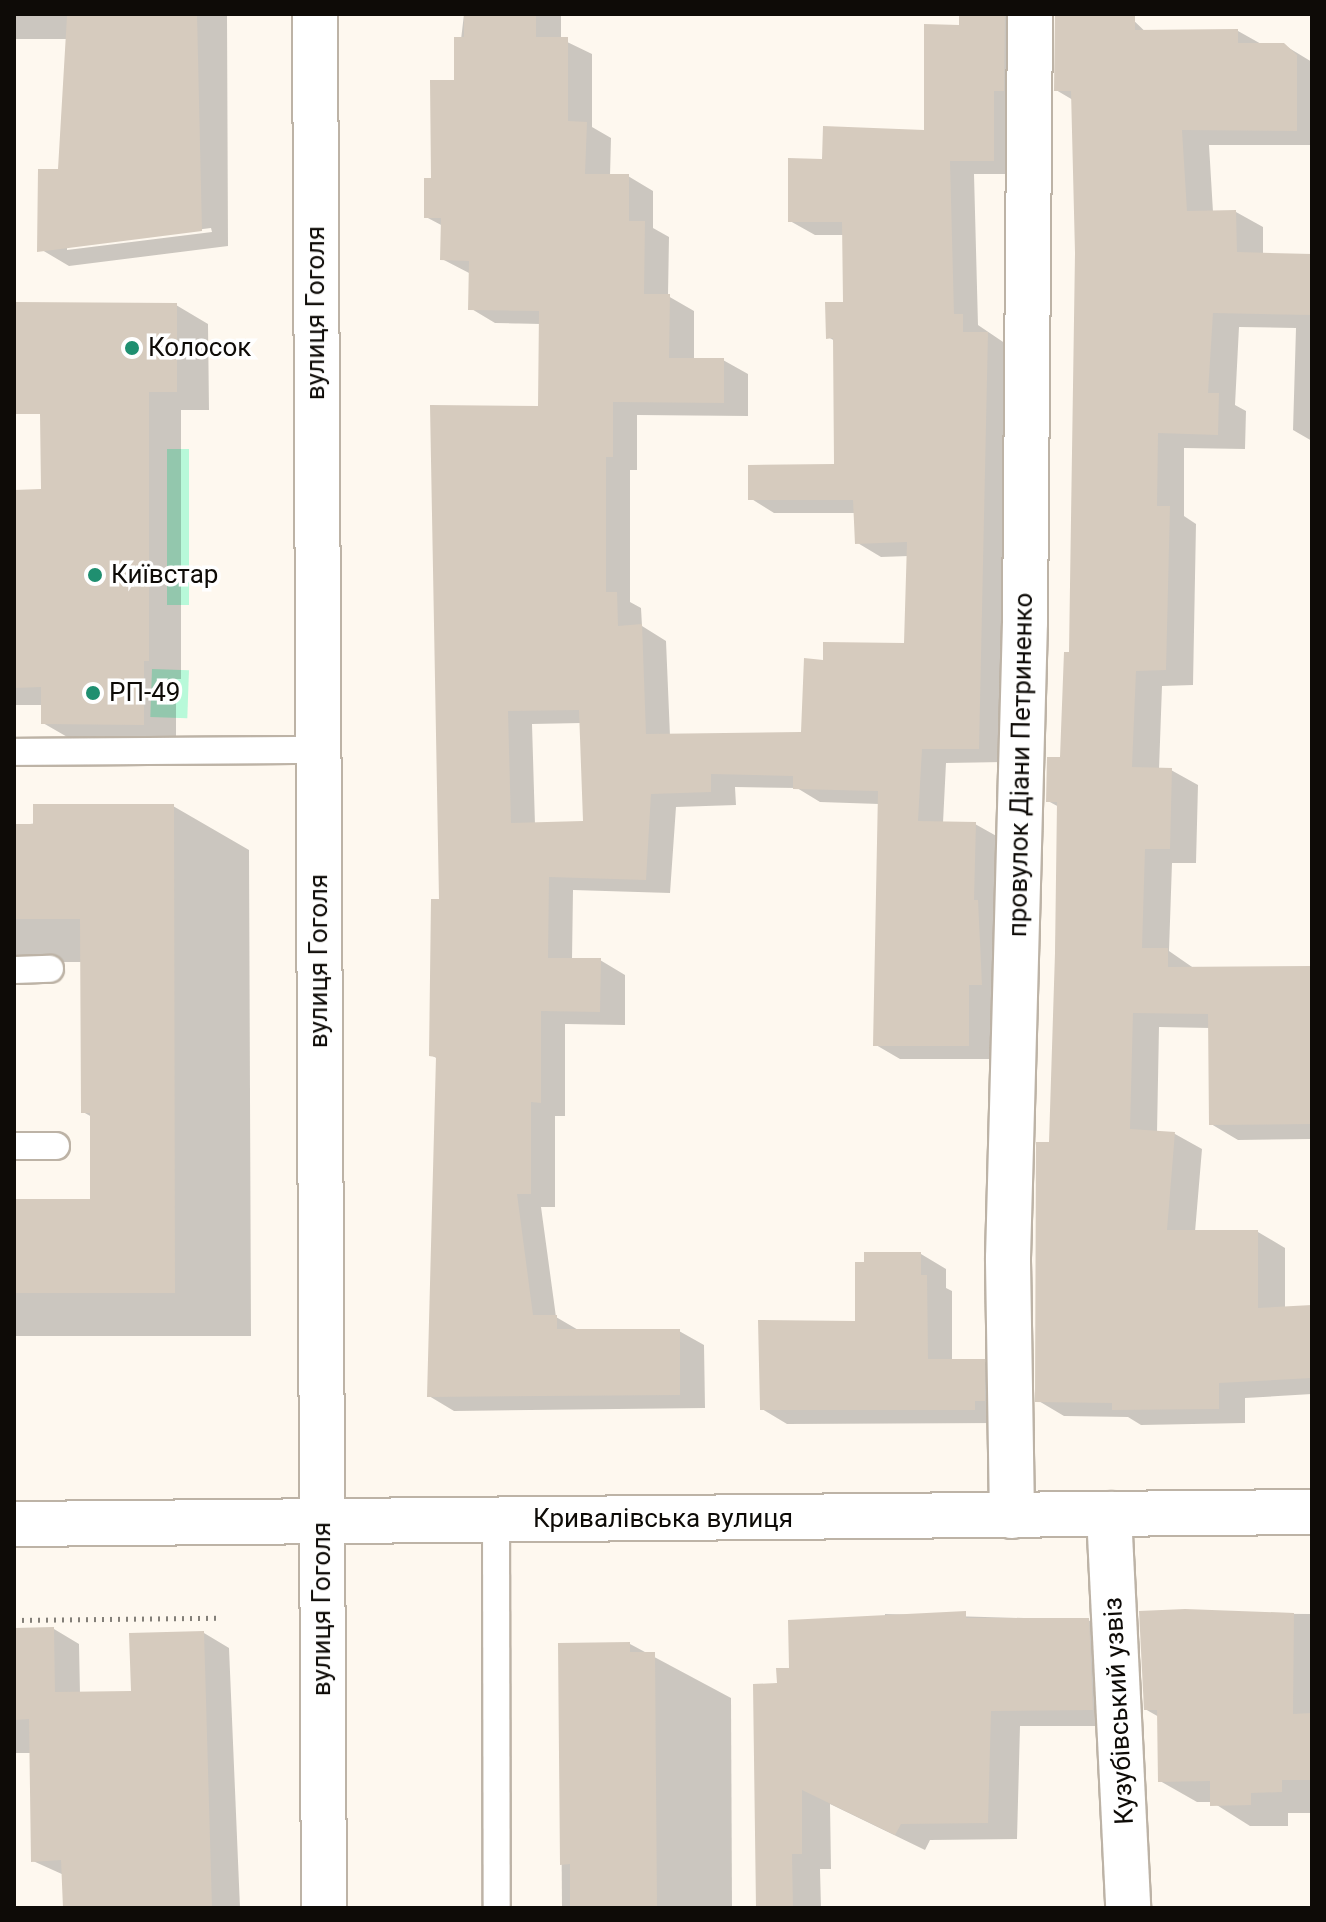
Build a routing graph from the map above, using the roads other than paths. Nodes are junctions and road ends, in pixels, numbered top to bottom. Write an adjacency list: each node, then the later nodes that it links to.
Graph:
1 (315, 14): 3 (street, вулиця Гоголя)
2 (1030, 14): 11 (street, провулок Діани Петриненко)
3 (318, 750): 4 (lane); 13 (street, вулиця Гоголя)
4 (14, 752)
5 (50, 969): 6 (lane)
6 (14, 970)
7 (14, 1146): 8 (lane)
8 (56, 1146)
9 (1312, 1512): 10 (street, Кривалівська вулиця)
10 (1109, 1514): 11 (street, Кривалівська вулиця); 17 (street, Кузубівський узвіз)
11 (1012, 1516): 12 (street, Кривалівська вулиця)
12 (496, 1520): 13 (street, Кривалівська вулиця); 16 (lane)
13 (321, 1522): 14 (street, Кривалівська вулиця); 15 (street, вулиця Гоголя)
14 (14, 1524)
15 (324, 1908)
16 (497, 1908)
17 (1128, 1908)

